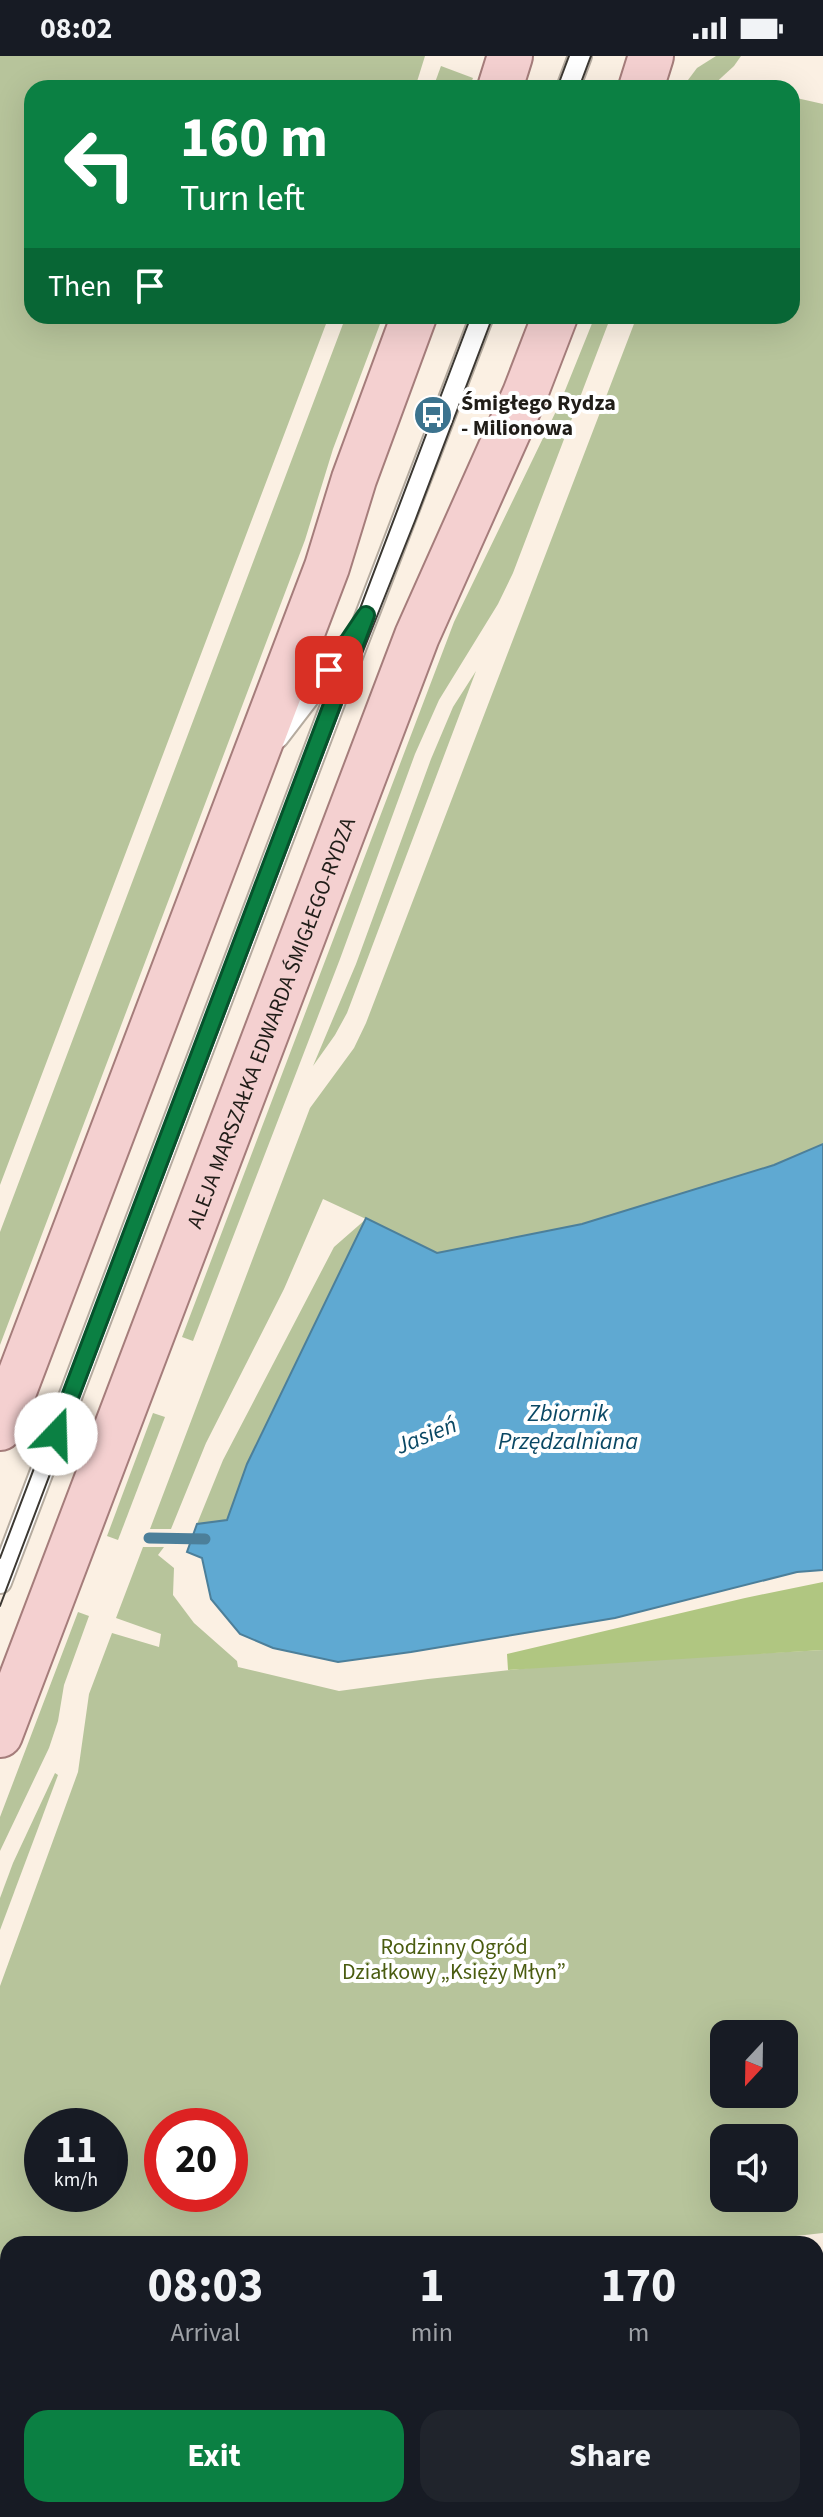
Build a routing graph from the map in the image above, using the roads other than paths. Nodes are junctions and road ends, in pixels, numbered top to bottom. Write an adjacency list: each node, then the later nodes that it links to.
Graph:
1 (510, 56): 4 (main road)
2 (580, 56): 5 (lane)
3 (651, 56): 6 (main road)
4 (502, 80)
5 (571, 80)
6 (644, 80)
7 (411, 324): 11 (main road)
8 (479, 324): 10 (lane)
9 (552, 324): 14 (main road, ALEJA MARSZAŁKA EDWARDA ŚMIGŁEGO-RYDZA)
10 (366, 615): 11 (lane); 13 (lane)
11 (243, 787): 12 (main road)
12 (0, 1428)
13 (0, 1582)
14 (0, 1735)

